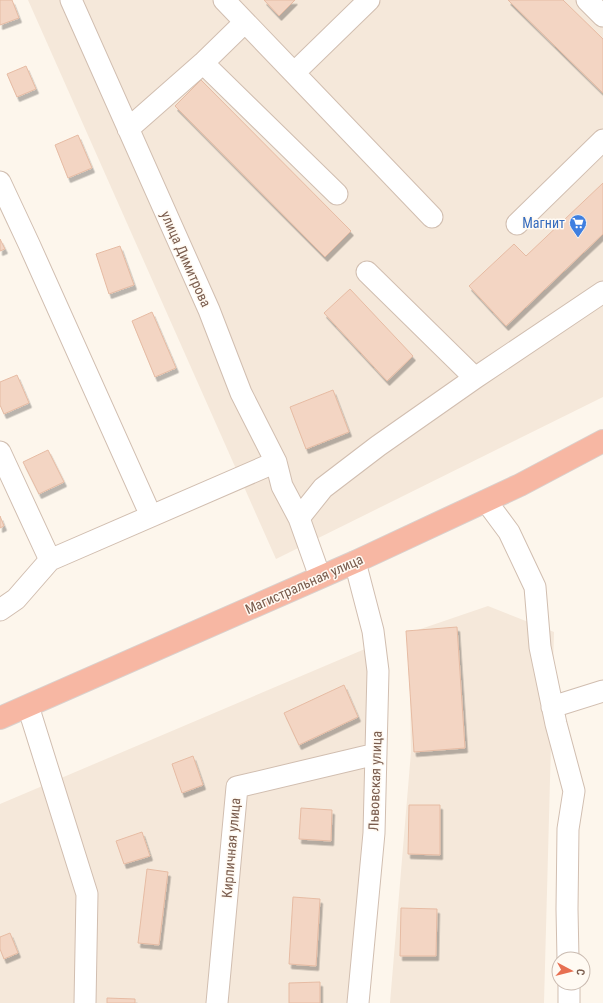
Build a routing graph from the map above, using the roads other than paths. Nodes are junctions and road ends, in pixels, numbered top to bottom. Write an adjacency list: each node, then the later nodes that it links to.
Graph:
1 (71, 0): 9 (street, улица Димитрова)
2 (224, 0): 6 (street)
3 (369, 0): 8 (street)
4 (587, 0): 5 (street)
5 (603, 16)
6 (245, 22): 7 (street); 8 (street)
7 (203, 63): 9 (street); 12 (street)
8 (294, 73): 13 (street)
9 (128, 129): 20 (street, улица Димитрова)
10 (603, 140): 14 (street)
11 (0, 182): 22 (street)
12 (337, 194)
13 (432, 217)
14 (517, 224)
15 (367, 272): 17 (street)
16 (603, 292): 17 (street)
17 (475, 378): 23 (street)
18 (603, 441): 21 (highway, Магистральная улица)
19 (0, 452): 24 (street)
20 (276, 462): 22 (street); 23 (street, улица Димитрова)
21 (486, 501): 25 (highway, Магистральная улица); 30 (street)
22 (151, 516): 24 (street)
23 (299, 518): 26 (street, улица Димитрова)
24 (50, 560): 27 (street)
25 (355, 562): 26 (highway, Магистральная улица); 32 (street, Львовская улица)
26 (320, 577): 29 (highway, Магистральная улица)
27 (0, 610)
28 (603, 691): 30 (street)
29 (28, 706): 31 (highway, Магистральная улица); 35 (street)
30 (552, 707): 33 (street)
31 (0, 718)
32 (376, 754): 36 (street, Кирпичная улица); 37 (street, Львовская улица)
33 (568, 951)
34 (569, 991): 38 (street)
35 (85, 1003)
36 (217, 1003)
37 (358, 1003)
38 (569, 1003)

